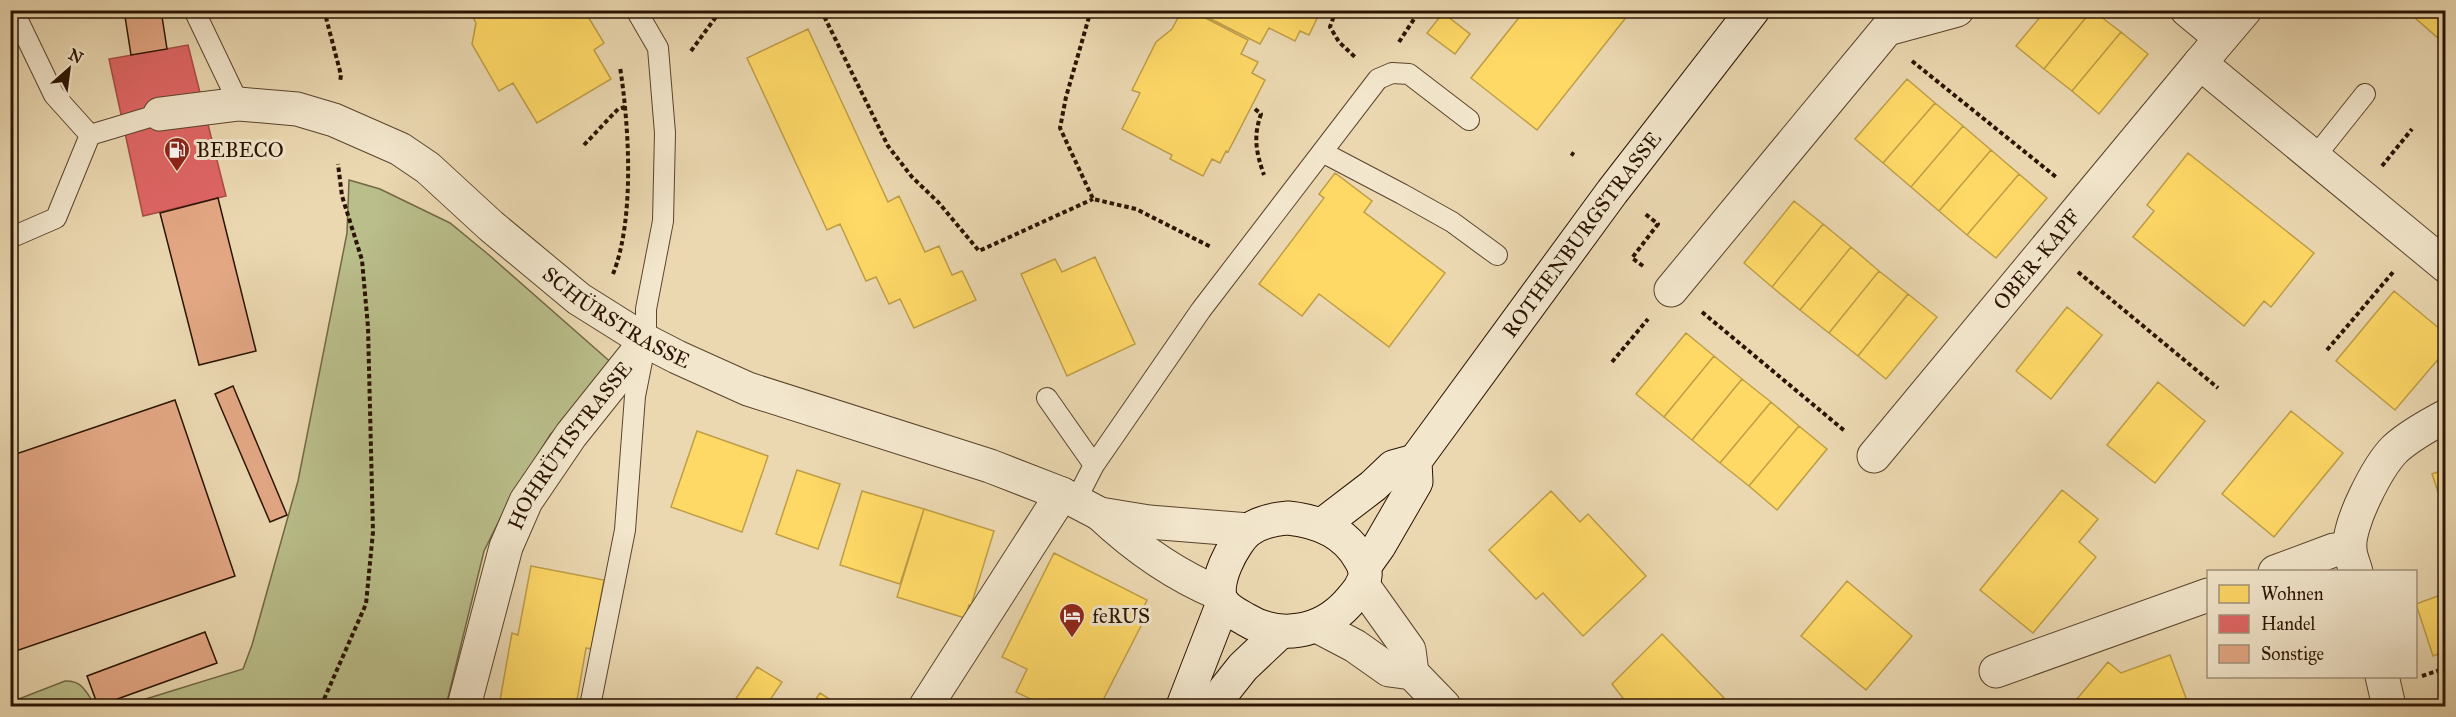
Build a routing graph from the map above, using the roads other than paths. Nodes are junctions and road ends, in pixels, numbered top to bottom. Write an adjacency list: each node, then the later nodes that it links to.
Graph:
1 (13, 10): 14 (lane)
2 (194, 10): 11 (lane)
3 (636, 10): 21 (lane)
4 (1753, 10): 25 (street, ROTHENBURGSTRASSE)
5 (1957, 10): 20 (street)
6 (2187, 10): 8 (street)
7 (2244, 10): 8 (street, OBER-KAPF)
8 (2221, 39): 9 (street, OBER-KAPF)
9 (2200, 63): 16 (street); 24 (street, OBER-KAPF)
10 (2365, 94): 16 (lane)
11 (239, 104): 12 (street, SCHÜRSTRASSE); 21 (street, SCHÜRSTRASSE)
12 (160, 114): 14 (lane)
13 (1469, 120): 15 (lane)
14 (90, 135): 17 (lane)
15 (1322, 153): 18 (lane); 26 (lane)
16 (2314, 158): 19 (street)
17 (10, 238)
18 (1497, 255)
19 (2445, 266)
20 (1675, 285)
21 (646, 341): 27 (street, SCHÜRSTRASSE); 40 (street, HOHRÜTISTRASSE); 41 (lane, HOHRÜTISTRASSE)
22 (1047, 398): 26 (lane)
23 (2445, 416): 30 (street)
24 (1874, 456)
25 (1415, 461): 28 (street); 32 (street, ROTHENBURGSTRASSE)
26 (1094, 465): 27 (lane)
27 (1079, 503): 29 (street, SCHÜRSTRASSE); 34 (street, SCHÜRSTRASSE); 42 (street)
28 (1322, 525): 29 (street); 32 (street)
29 (1249, 530): 34 (street)
30 (2352, 560): 31 (street)
31 (2280, 570)
32 (1363, 576): 35 (street); 38 (street)
33 (2207, 595): 37 (street)
34 (1220, 598): 36 (street); 43 (street)
35 (1317, 626): 36 (street); 38 (street)
36 (1280, 632): 44 (street)
37 (1996, 671)
38 (1412, 673): 45 (street)
39 (2382, 678): 46 (street)
40 (464, 706)
41 (590, 706)
42 (926, 706)
43 (1183, 706)
44 (1212, 706)
45 (1444, 706)
46 (2389, 706)

